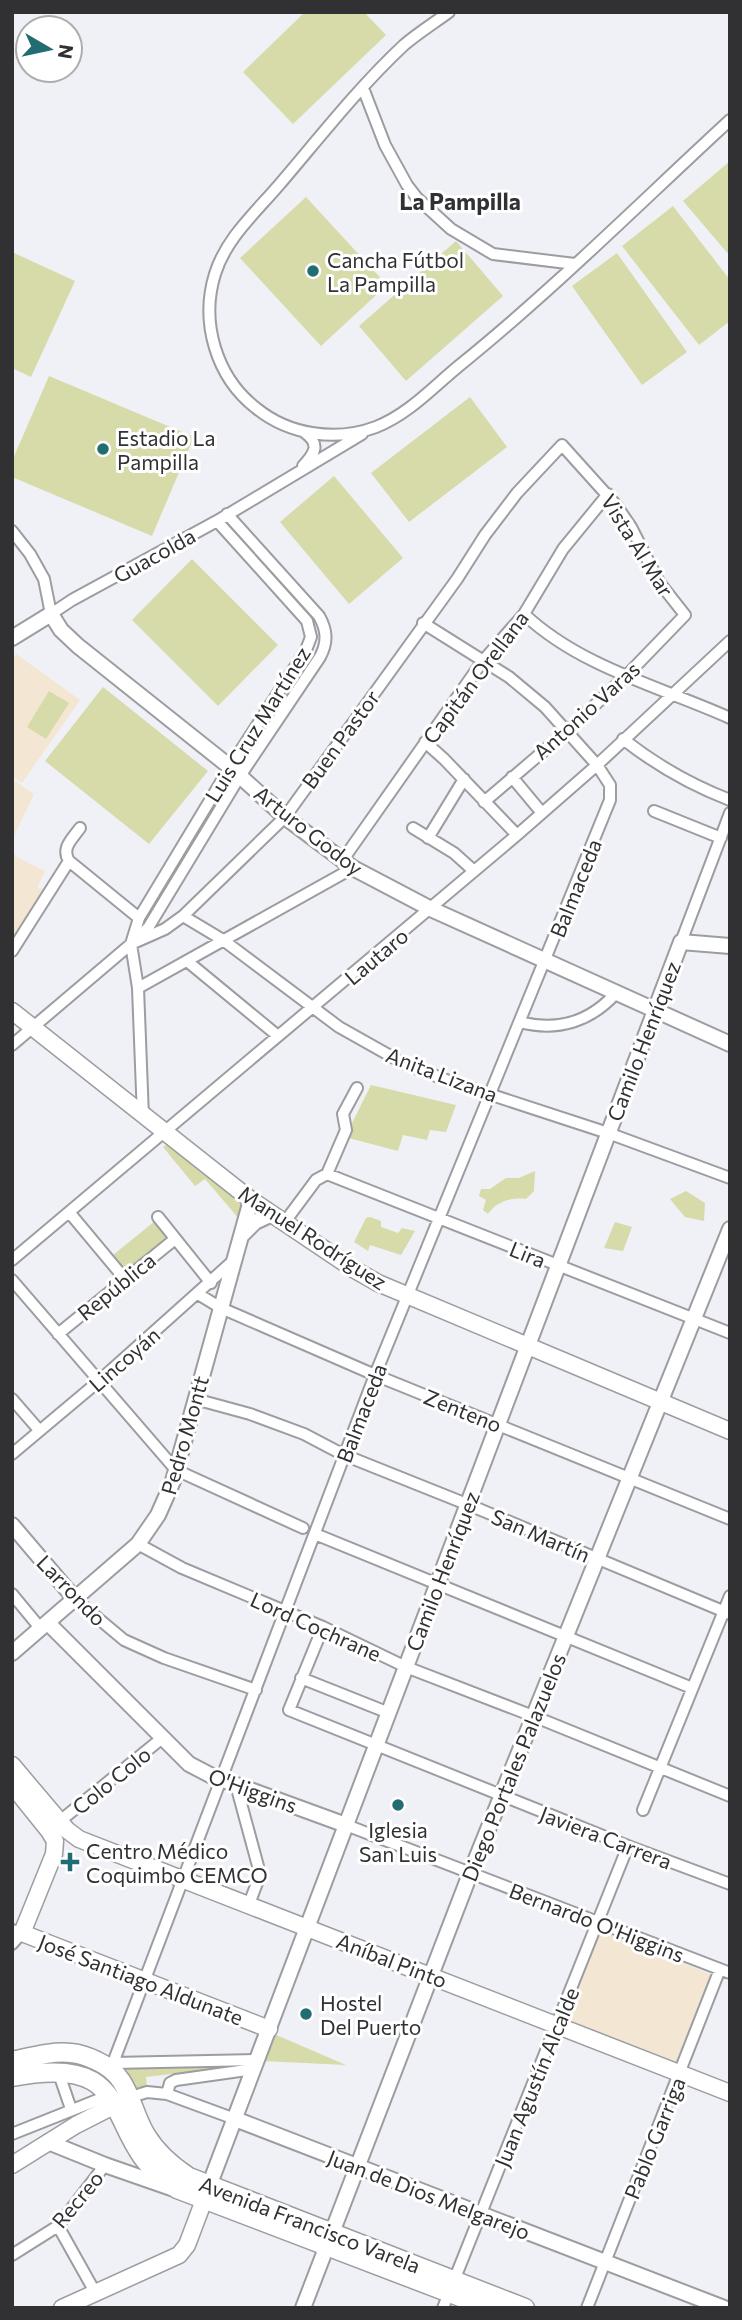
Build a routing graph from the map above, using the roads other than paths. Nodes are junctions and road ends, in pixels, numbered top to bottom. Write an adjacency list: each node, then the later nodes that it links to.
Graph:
1 (449, 12): 2 (street)
2 (363, 88): 4 (street); 6 (street)
3 (730, 120): 4 (street, Guacolda)
4 (575, 264): 5 (street, Guacolda)
5 (374, 428): 6 (street); 8 (street, Guacolda)
6 (304, 432): 8 (street, Guacolda)
7 (562, 445): 9 (street, Vista Al Mar); 16 (street, Buen Pastor)
8 (297, 472): 10 (street, Guacolda)
9 (608, 494): 14 (street, Capitán Orellana); 15 (street, Vista Al Mar)
10 (228, 514): 11 (street, Guacolda); 27 (street, Luis Cruz Martínez)
11 (217, 521): 13 (street, Guacolda); 27 (street, Luis Cruz Martínez)
12 (12, 531): 13 (street, Arturo Godoy)
13 (51, 614): 17 (street, Guacolda); 27 (street, Arturo Godoy)
14 (524, 614): 19 (street, Capitán Orellana); 20 (street)
15 (685, 615): 20 (street, Antonio Varas)
16 (424, 623): 19 (street, Balmaceda); 35 (street, Buen Pastor)
17 (12, 638)
18 (730, 641): 21 (street, Lautaro)
19 (482, 662): 23 (street, Balmaceda); 25 (street, Capitán Orellana)
20 (626, 675): 21 (street); 23 (street, Antonio Varas)
21 (671, 695): 22 (street); 24 (street, Lautaro)
22 (730, 718)
23 (567, 731): 26 (street, Balmaceda); 28 (street, Antonio Varas)
24 (623, 739): 26 (street, Lautaro); 30 (street)
25 (425, 742): 29 (street); 42 (street, Capitán Orellana)
26 (597, 765): 33 (street, Lautaro); 53 (street, Balmaceda)
27 (235, 771): 35 (street, Arturo Godoy); 46 (street, Luis Cruz Martínez); 49 (street, Luis Cruz Martínez)
28 (512, 777): 31 (street, Antonio Varas); 33 (street)
29 (464, 779): 31 (street); 39 (street)
30 (730, 800)
31 (484, 802): 38 (street)
32 (654, 811): 40 (street)
33 (542, 813): 38 (street, Lautaro)
34 (730, 813): 40 (street)
35 (285, 817): 42 (street, Arturo Godoy); 45 (street, Buen Pastor)
36 (80, 828): 41 (street)
37 (413, 828): 39 (street)
38 (517, 835): 43 (street, Lautaro)
39 (428, 838): 43 (street)
40 (721, 838): 48 (street)
41 (69, 861): 46 (street); 51 (street)
42 (347, 864): 44 (street, Arturo Godoy); 47 (street, Capitán Orellana)
43 (474, 871): 44 (street, Lautaro)
44 (431, 909): 53 (street, Arturo Godoy); 56 (street, Lautaro)
45 (183, 916): 47 (street, Anita Lizana); 49 (street, Buen Pastor)
46 (139, 918): 49 (street, Luis Cruz Martínez)
47 (223, 940): 52 (street, Capitán Orellana); 56 (street, Anita Lizana)
48 (681, 942): 50 (street); 57 (street, Camilo Henríquez)
49 (131, 944): 54 (street, Luis Cruz Martínez); 60 (street, Buen Pastor)
50 (730, 946)
51 (12, 951)
52 (187, 961): 54 (street, Capitán Orellana); 61 (street)
53 (546, 961): 55 (street, Arturo Godoy); 59 (street, Balmaceda)
54 (138, 988): 66 (street, Luis Cruz Martínez)
55 (617, 993): 57 (street, Arturo Godoy); 59 (street)
56 (313, 1008): 61 (street, Lautaro); 65 (street, Anita Lizana)
57 (655, 1010): 62 (street, Arturo Godoy); 68 (street, Camilo Henríquez)
58 (12, 1011): 60 (main road, Manuel Rodríguez)
59 (520, 1023): 65 (street, Balmaceda)
60 (34, 1027): 63 (street, Buen Pastor); 66 (main road, Manuel Rodríguez)
61 (278, 1036): 67 (street, Lautaro)
62 (730, 1044)
63 (12, 1045)
64 (357, 1088): 69 (street)
65 (491, 1093): 68 (street, Anita Lizana); 75 (street, Balmaceda)
66 (143, 1117): 67 (main road, Manuel Rodríguez)
67 (164, 1133): 71 (main road, Manuel Rodríguez); 72 (street, Lautaro)
68 (608, 1133): 70 (street, Anita Lizana); 81 (street, Camilo Henríquez)
69 (327, 1174): 74 (street); 75 (street, Lira)
70 (730, 1178)
71 (250, 1200): 74 (main road, Manuel Rodríguez); 77 (street, Pedro Montt)
72 (69, 1213): 79 (street, Lautaro); 82 (street)
73 (158, 1217): 78 (street)
74 (278, 1218): 77 (street); 86 (main road, Manuel Rodríguez)
75 (440, 1218): 81 (street, Lira); 86 (street, Balmaceda)
76 (730, 1229): 88 (street, Diego Portales Palazuelos)
77 (240, 1237): 80 (street, Pedro Montt)
78 (175, 1239): 82 (street, República); 84 (street)
79 (12, 1260)
80 (233, 1261): 84 (street, Lincoyán); 87 (street, Pedro Montt)
81 (558, 1267): 88 (street, Lira); 91 (street, Camilo Henríquez)
82 (124, 1278): 90 (street, República)
83 (12, 1280): 90 (street)
84 (211, 1283): 85 (street, Lincoyán)
85 (198, 1294): 87 (street, Zenteno); 93 (street, Lincoyán)
86 (408, 1295): 91 (main road, Manuel Rodríguez); 92 (street, Balmaceda)
87 (221, 1308): 92 (street, Zenteno); 95 (street, Pedro Montt)
88 (693, 1319): 89 (street, Lira); 96 (street, Diego Portales Palazuelos)
89 (730, 1333)
90 (58, 1334): 93 (street)
91 (528, 1345): 96 (main road, Manuel Rodríguez); 97 (street, Camilo Henríquez)
92 (375, 1375): 97 (street, Zenteno); 101 (street, Balmaceda)
93 (99, 1381): 98 (street, Lincoyán); 102 (street)
94 (12, 1399): 98 (street)
95 (195, 1399): 101 (street, San Martín); 102 (street, Pedro Montt)
96 (660, 1401): 99 (main road, Manuel Rodríguez); 103 (street, Diego Portales Palazuelos)
97 (498, 1424): 103 (street, Zenteno); 104 (street, Camilo Henríquez)
98 (39, 1430): 100 (street, Lincoyán)
99 (730, 1431)
100 (12, 1454)
101 (344, 1455): 104 (street, San Martín); 108 (street, Balmaceda)
102 (176, 1470): 107 (street); 109 (street, Pedro Montt)
103 (629, 1477): 105 (street, Zenteno); 110 (street, Diego Portales Palazuelos)
104 (468, 1504): 110 (street, San Martín); 111 (street, Camilo Henríquez)
105 (730, 1519)
106 (12, 1525): 114 (street, Larrondo)
107 (303, 1528)
108 (315, 1534): 111 (street); 115 (street, Balmaceda)
109 (138, 1544): 114 (street, Pedro Montt); 115 (street, Lord Cochrane)
110 (597, 1558): 116 (street, San Martín); 119 (street, Diego Portales Palazuelos)
111 (438, 1584): 119 (street); 121 (street, Camilo Henríquez)
112 (12, 1594): 117 (street)
113 (730, 1596): 116 (street)
114 (75, 1599): 117 (street, Pedro Montt); 124 (street, Larrondo)
115 (286, 1610): 118 (street, Lord Cochrane); 124 (street, Balmaceda)
116 (726, 1613): 123 (street)
117 (45, 1626): 120 (street, Pedro Montt); 127 (street, O'Higgins)
118 (323, 1626): 121 (street, Lord Cochrane); 122 (street)
119 (565, 1637): 123 (street); 126 (street, Diego Portales Palazuelos)
120 (12, 1653)
121 (406, 1667): 125 (street, Camilo Henríquez); 126 (street, Lord Cochrane)
122 (301, 1678): 125 (street); 128 (street, Javiera Carrera)
123 (692, 1688): 130 (street)
124 (256, 1690): 131 (street, Balmaceda)
125 (389, 1713): 128 (street, Camilo Henríquez)
126 (533, 1716): 130 (street, Lord Cochrane); 134 (street, Diego Portales Palazuelos)
127 (161, 1738): 131 (street, O'Higgins); 138 (street, Colo Colo)
128 (376, 1745): 134 (street, Javiera Carrera); 137 (street, Camilo Henríquez)
129 (12, 1765): 138 (main road)
130 (660, 1768): 135 (street, Lord Cochrane); 136 (street)
131 (221, 1780): 133 (street, O'Higgins); 141 (street, Balmaceda)
132 (12, 1785): 138 (main road)
133 (236, 1785): 137 (street, O'Higgins); 143 (street)
134 (501, 1796): 139 (street, Javiera Carrera); 140 (street, Diego Portales Palazuelos)
135 (730, 1796)
136 (643, 1810)
137 (346, 1825): 140 (street, Bernardo O'Higgins); 145 (street, Camilo Henríquez)
138 (55, 1826): 141 (main road, Aníbal Pinto); 146 (main road)
139 (628, 1846): 142 (street, Javiera Carrera); 144 (street, Juan Agustín Alcalde)
140 (470, 1874): 144 (street, Bernardo O'Higgins); 148 (street, Diego Portales Palazuelos)
141 (184, 1878): 143 (main road, Aníbal Pinto); 149 (street, Balmaceda)
142 (730, 1884)
143 (249, 1904): 145 (main road, Aníbal Pinto)
144 (598, 1922): 147 (street, Bernardo O'Higgins); 150 (street, Juan Agustín Alcalde)
145 (307, 1927): 148 (main road, Aníbal Pinto); 151 (street, Camilo Henríquez)
146 (15, 1936): 149 (main road, José Santiago Aldunate)
147 (725, 1971): 156 (street, Pablo Garriga)
148 (432, 1975): 150 (main road, Aníbal Pinto); 167 (street, Diego Portales Palazuelos)
149 (144, 1982): 151 (main road, José Santiago Aldunate); 153 (street, Balmaceda)
150 (557, 2024): 156 (main road, Aníbal Pinto); 170 (street, Juan Agustín Alcalde)
151 (269, 2029): 154 (street, Camilo Henríquez)
152 (12, 2061): 153 (main road)
153 (111, 2064): 154 (street); 160 (main road)
154 (255, 2065): 159 (street); 162 (street, Camilo Henríquez)
155 (58, 2071): 157 (main road); 160 (main road); 161 (street)
156 (680, 2072): 158 (main road, Aníbal Pinto); 174 (street, Pablo Garriga)
157 (12, 2077)
158 (730, 2092)
159 (167, 2094): 160 (street, Juan de Dios Melgarejo); 162 (street, Juan de Dios Melgarejo)
160 (121, 2097): 161 (street, Juan de Dios Melgarejo); 164 (main road); 168 (main road, Avenida Francisco Varela); 169 (main road, Avenida Francisco Varela)
161 (71, 2109): 163 (street, Juan de Dios Melgarejo)
162 (235, 2119): 167 (street, Juan de Dios Melgarejo); 169 (street, Camilo Henríquez)
163 (12, 2134)
164 (48, 2141): 165 (main road); 166 (street)
165 (12, 2165)
166 (105, 2165): 168 (street); 171 (street, Recreo)
167 (358, 2166): 170 (street, Juan de Dios Melgarejo); 172 (street, Diego Portales Palazuelos)
168 (177, 2189): 169 (main road, Avenida Francisco Varela)
169 (207, 2193): 172 (main road, Avenida Francisco Varela); 175 (main road)
170 (481, 2214): 174 (street, Juan de Dios Melgarejo); 176 (street, Juan Agustín Alcalde)
171 (58, 2226): 173 (street, Recreo); 175 (street)
172 (329, 2239): 176 (main road, Avenida Francisco Varela); 179 (street, Diego Portales Palazuelos)
173 (12, 2255)
174 (605, 2262): 177 (street, Juan de Dios Melgarejo); 182 (street, Pablo Garriga)
175 (95, 2292): 178 (main road)
176 (449, 2293): 180 (main road, Avenida Francisco Varela); 181 (main road, Avenida Francisco Varela)
177 (728, 2307)
178 (62, 2308)
179 (303, 2308)
180 (489, 2308)
181 (525, 2308)
182 (587, 2308)

